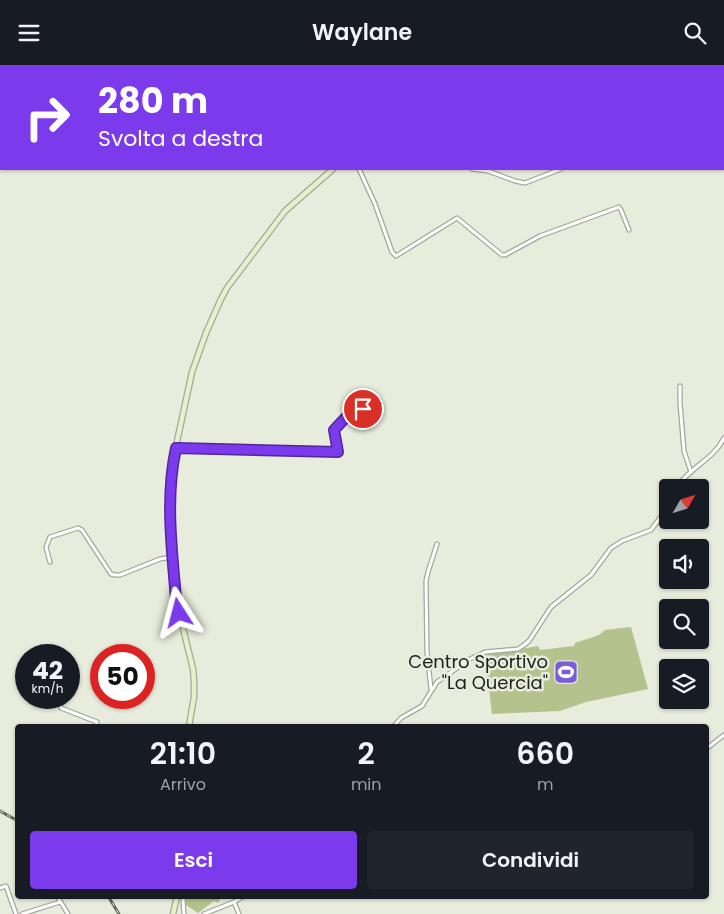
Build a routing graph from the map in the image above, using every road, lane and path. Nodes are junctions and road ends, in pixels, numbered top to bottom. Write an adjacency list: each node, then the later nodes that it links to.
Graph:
1 (332, 170): 10 (main road)
2 (359, 170): 5 (street)
3 (480, 170): 4 (street)
4 (558, 170)
5 (629, 230)
6 (680, 386): 11 (street)
7 (363, 409): 10 (street)
8 (724, 438): 9 (street)
9 (722, 446): 11 (street)
10 (176, 448): 15 (main road)
11 (691, 472): 12 (street)
12 (682, 479)
13 (659, 519): 17 (street)
14 (437, 544): 17 (street)
15 (173, 557): 16 (street); 20 (main road)
16 (50, 562)
17 (431, 690): 21 (street)
18 (64, 709): 19 (street)
19 (96, 724)
20 (190, 724)
21 (396, 724)
22 (724, 735): 23 (street)
23 (709, 747)
24 (0, 888): 32 (street)
25 (58, 899): 29 (street)
26 (176, 899): 35 (main road)
27 (183, 899): 36 (street)
28 (239, 899): 30 (street)
29 (60, 902): 31 (street); 34 (street)
30 (234, 902): 37 (street); 38 (street)
31 (30, 913): 33 (street)
32 (16, 914)
33 (22, 914)
34 (68, 914)
35 (173, 914)
36 (184, 914)
37 (204, 914)
38 (238, 914)

